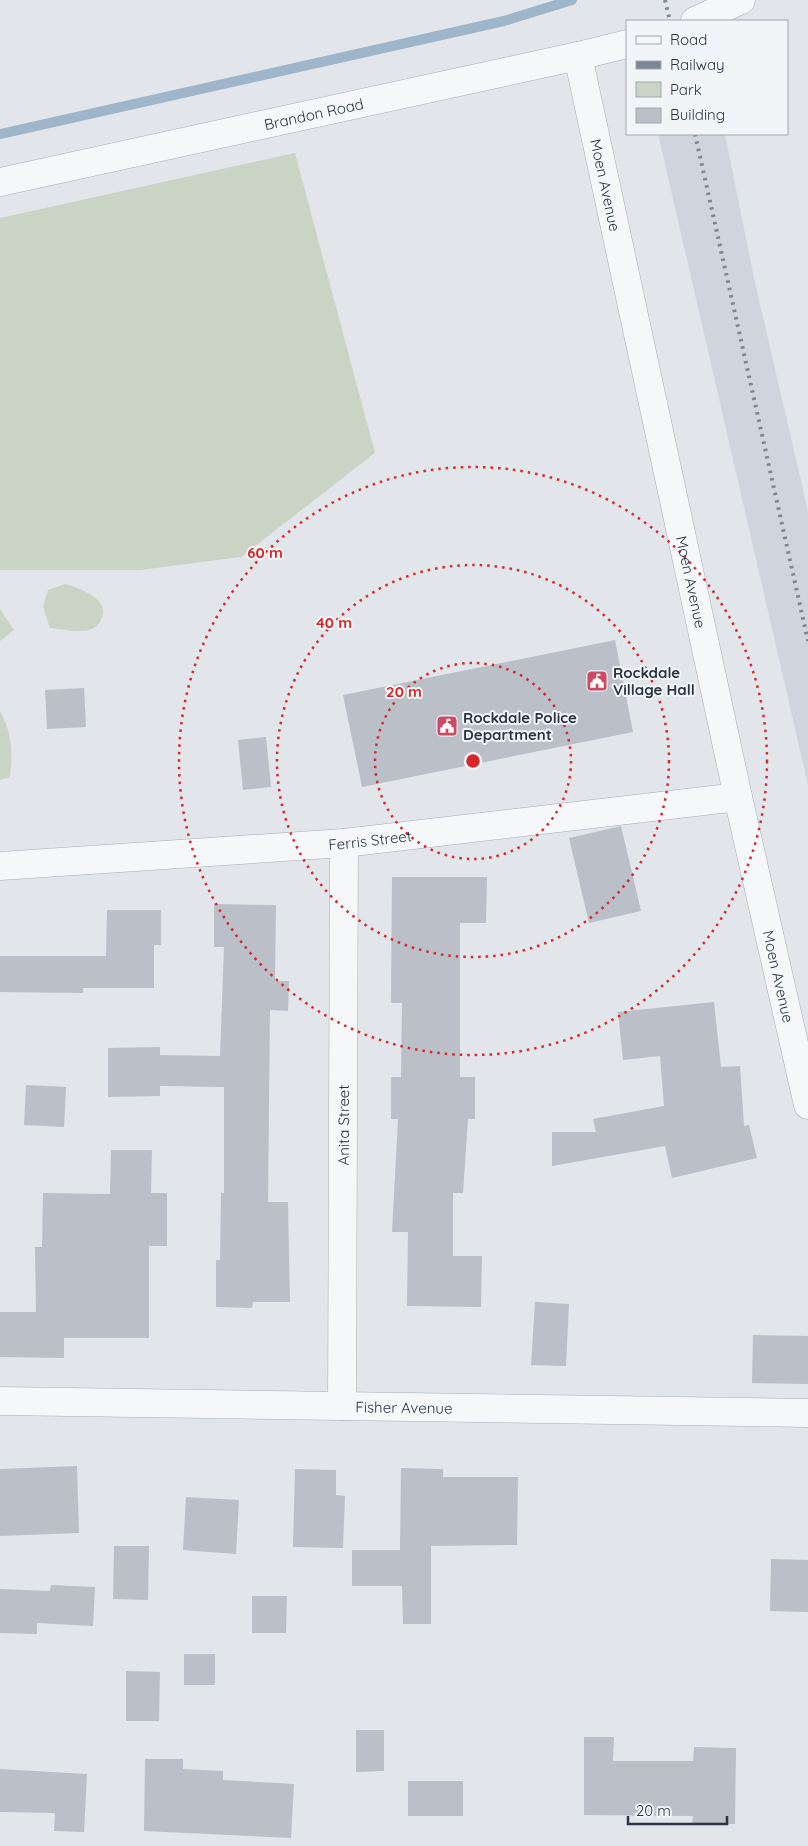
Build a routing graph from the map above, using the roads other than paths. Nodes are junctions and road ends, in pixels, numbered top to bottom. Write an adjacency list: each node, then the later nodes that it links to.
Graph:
1 (741, 0): 2 (street)
2 (697, 20)
3 (626, 44): 4 (street, Brandon Road)
4 (578, 56): 5 (street, Brandon Road); 6 (street, Moen Avenue)
5 (0, 182)
6 (738, 797): 7 (street, Ferris Street); 9 (street, Moen Avenue)
7 (344, 843): 8 (street, Ferris Street); 11 (street, Anita Street)
8 (0, 866)
9 (808, 1105)
10 (0, 1401): 11 (street, Fisher Avenue)
11 (342, 1406): 12 (street, Fisher Avenue)
12 (808, 1413)

